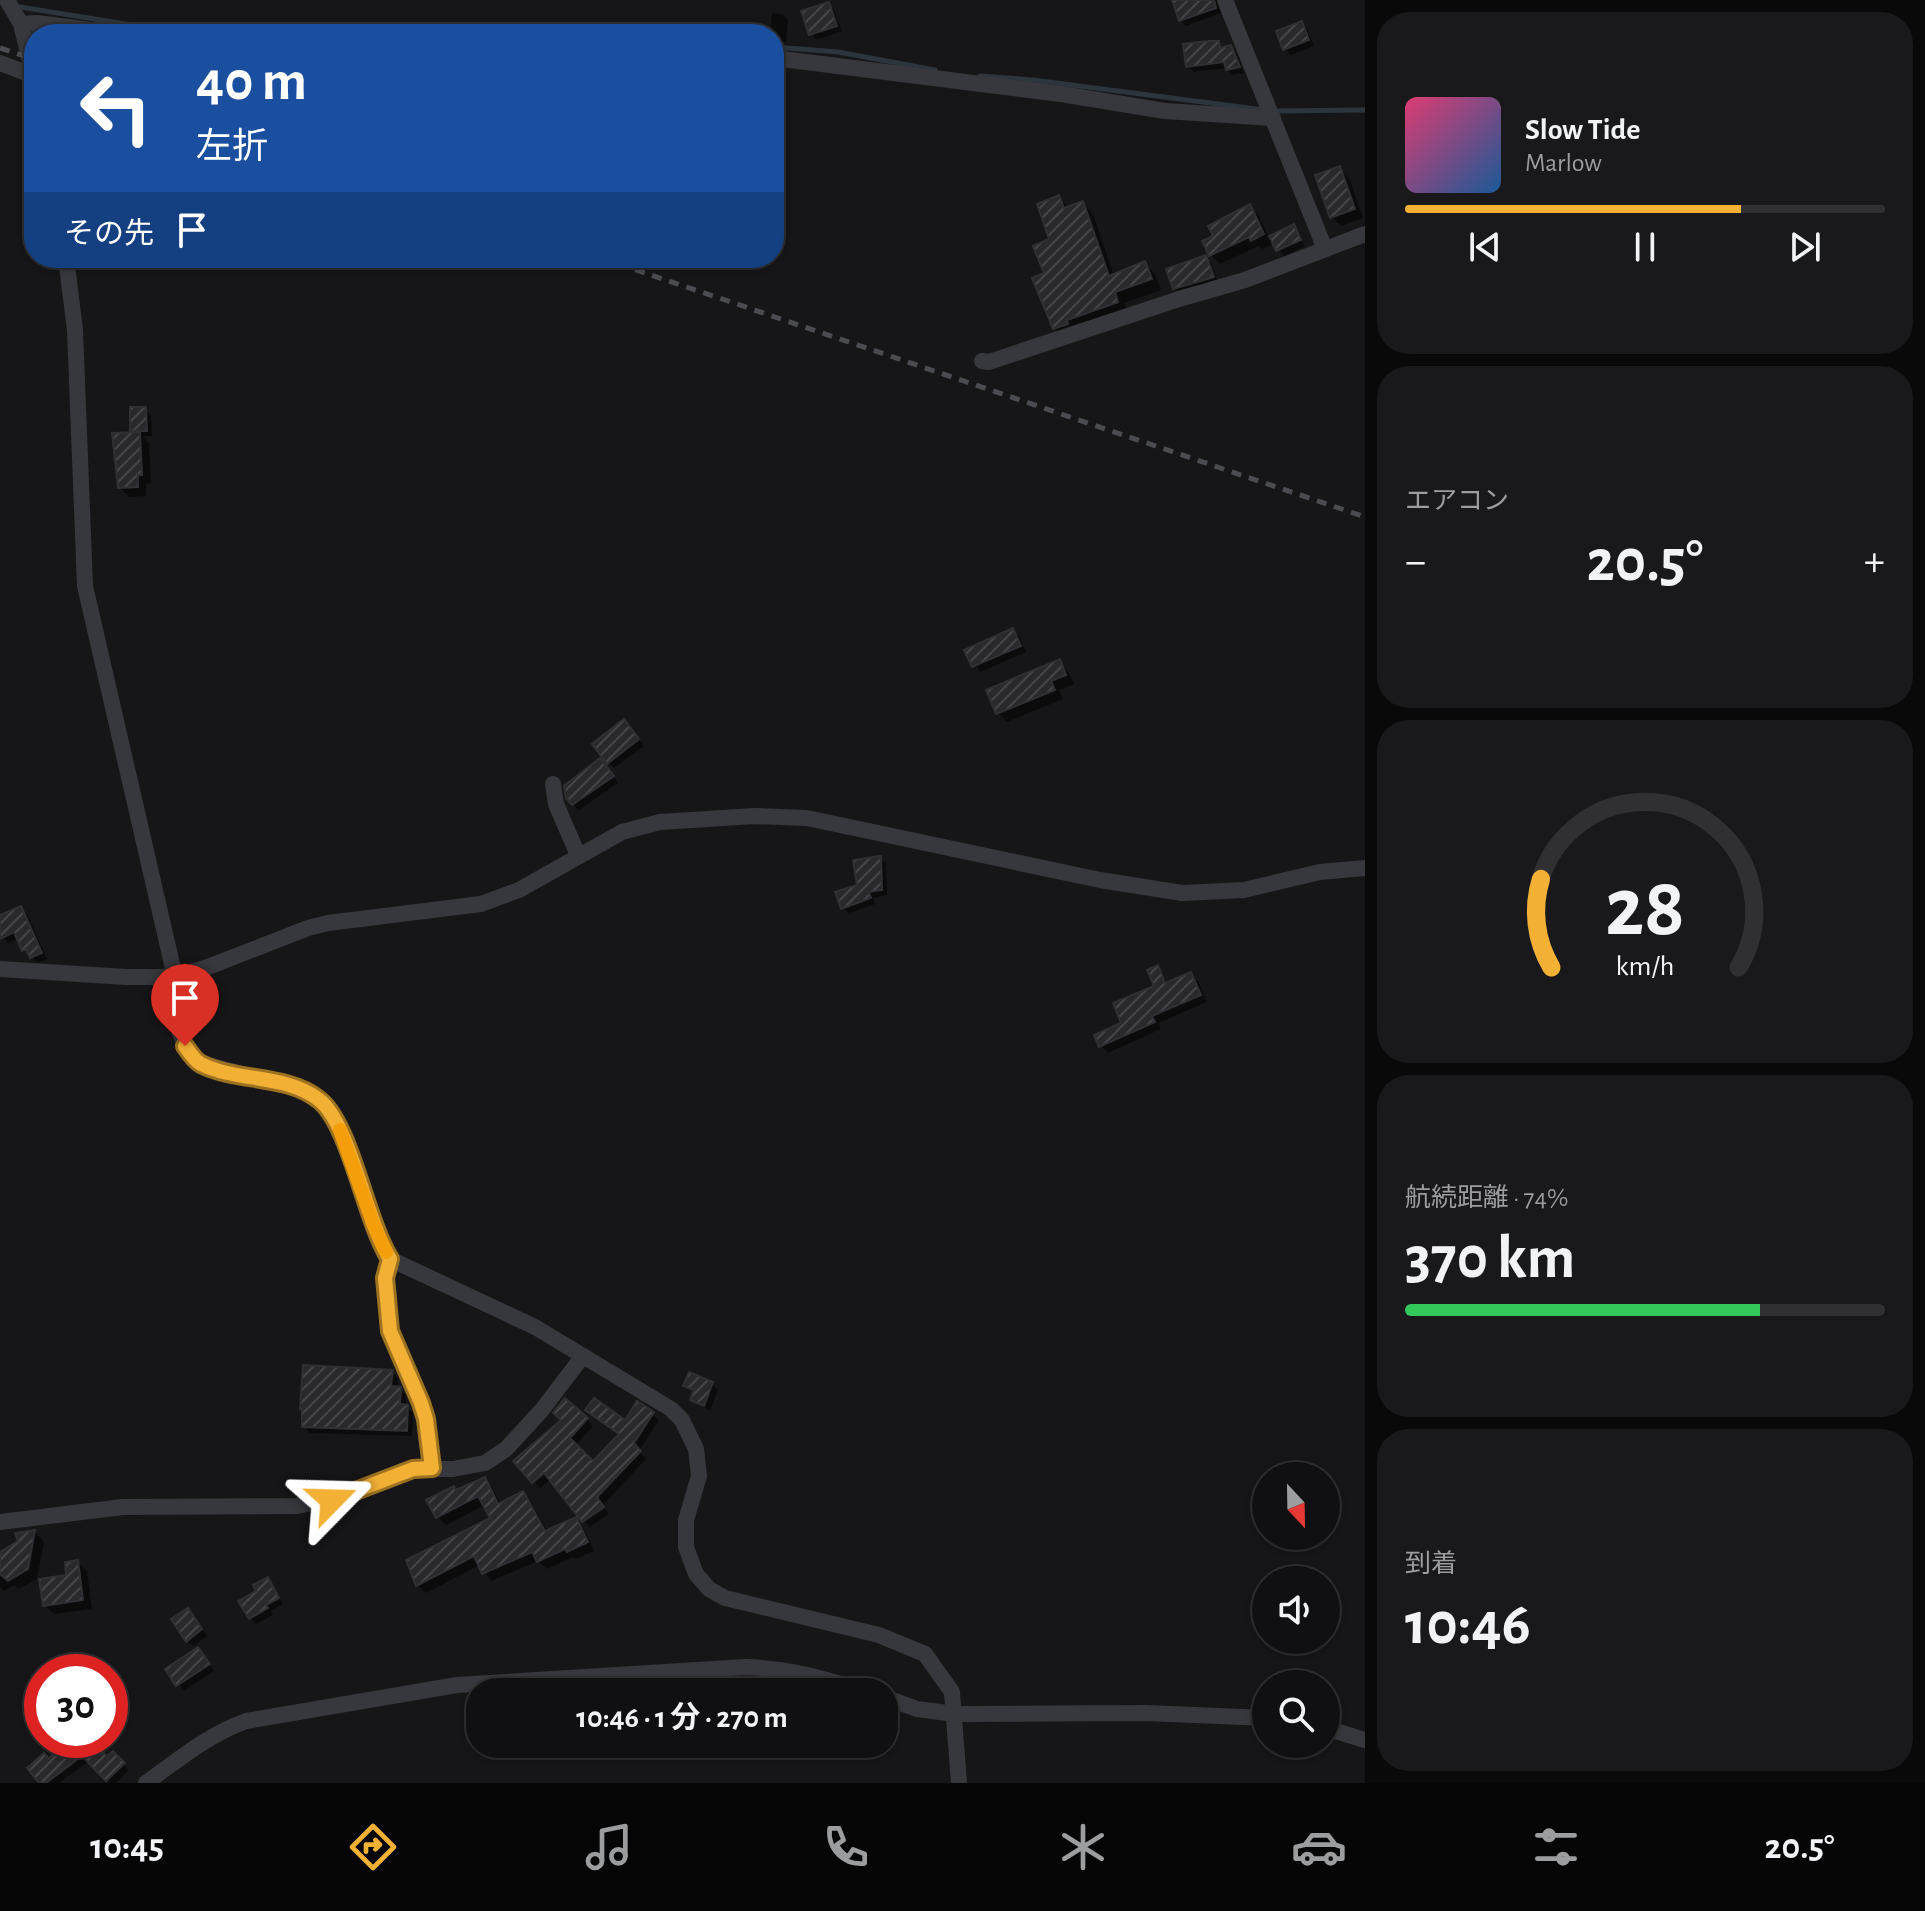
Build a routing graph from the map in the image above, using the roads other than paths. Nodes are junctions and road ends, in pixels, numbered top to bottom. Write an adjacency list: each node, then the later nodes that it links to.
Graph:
1 (7, 0): 3 (street)
2 (1225, 0): 9 (street)
3 (21, 24): 4 (street); 5 (street)
4 (45, 24)
5 (24, 36)
6 (784, 59): 9 (street)
7 (0, 63): 8 (street)
8 (24, 72)
9 (1273, 118): 11 (street)
10 (1365, 234): 11 (street)
11 (1325, 249): 13 (street)
12 (67, 268): 18 (street)
13 (982, 361)
14 (553, 784): 15 (street)
15 (578, 855): 16 (street); 18 (street)
16 (1365, 868)
17 (0, 969): 18 (street)
18 (175, 977): 19 (street)
19 (390, 1259): 20 (street); 21 (street)
20 (583, 1356): 21 (street); 27 (street)
21 (432, 1468): 22 (street)
22 (0, 1522)
23 (569, 1678): 24 (street)
24 (822, 1678)
25 (466, 1684): 31 (street)
26 (898, 1702): 27 (street)
27 (955, 1714): 28 (street); 32 (street)
28 (1252, 1717)
29 (1340, 1732): 30 (street)
30 (1365, 1740)
31 (146, 1783)
32 (959, 1783)

